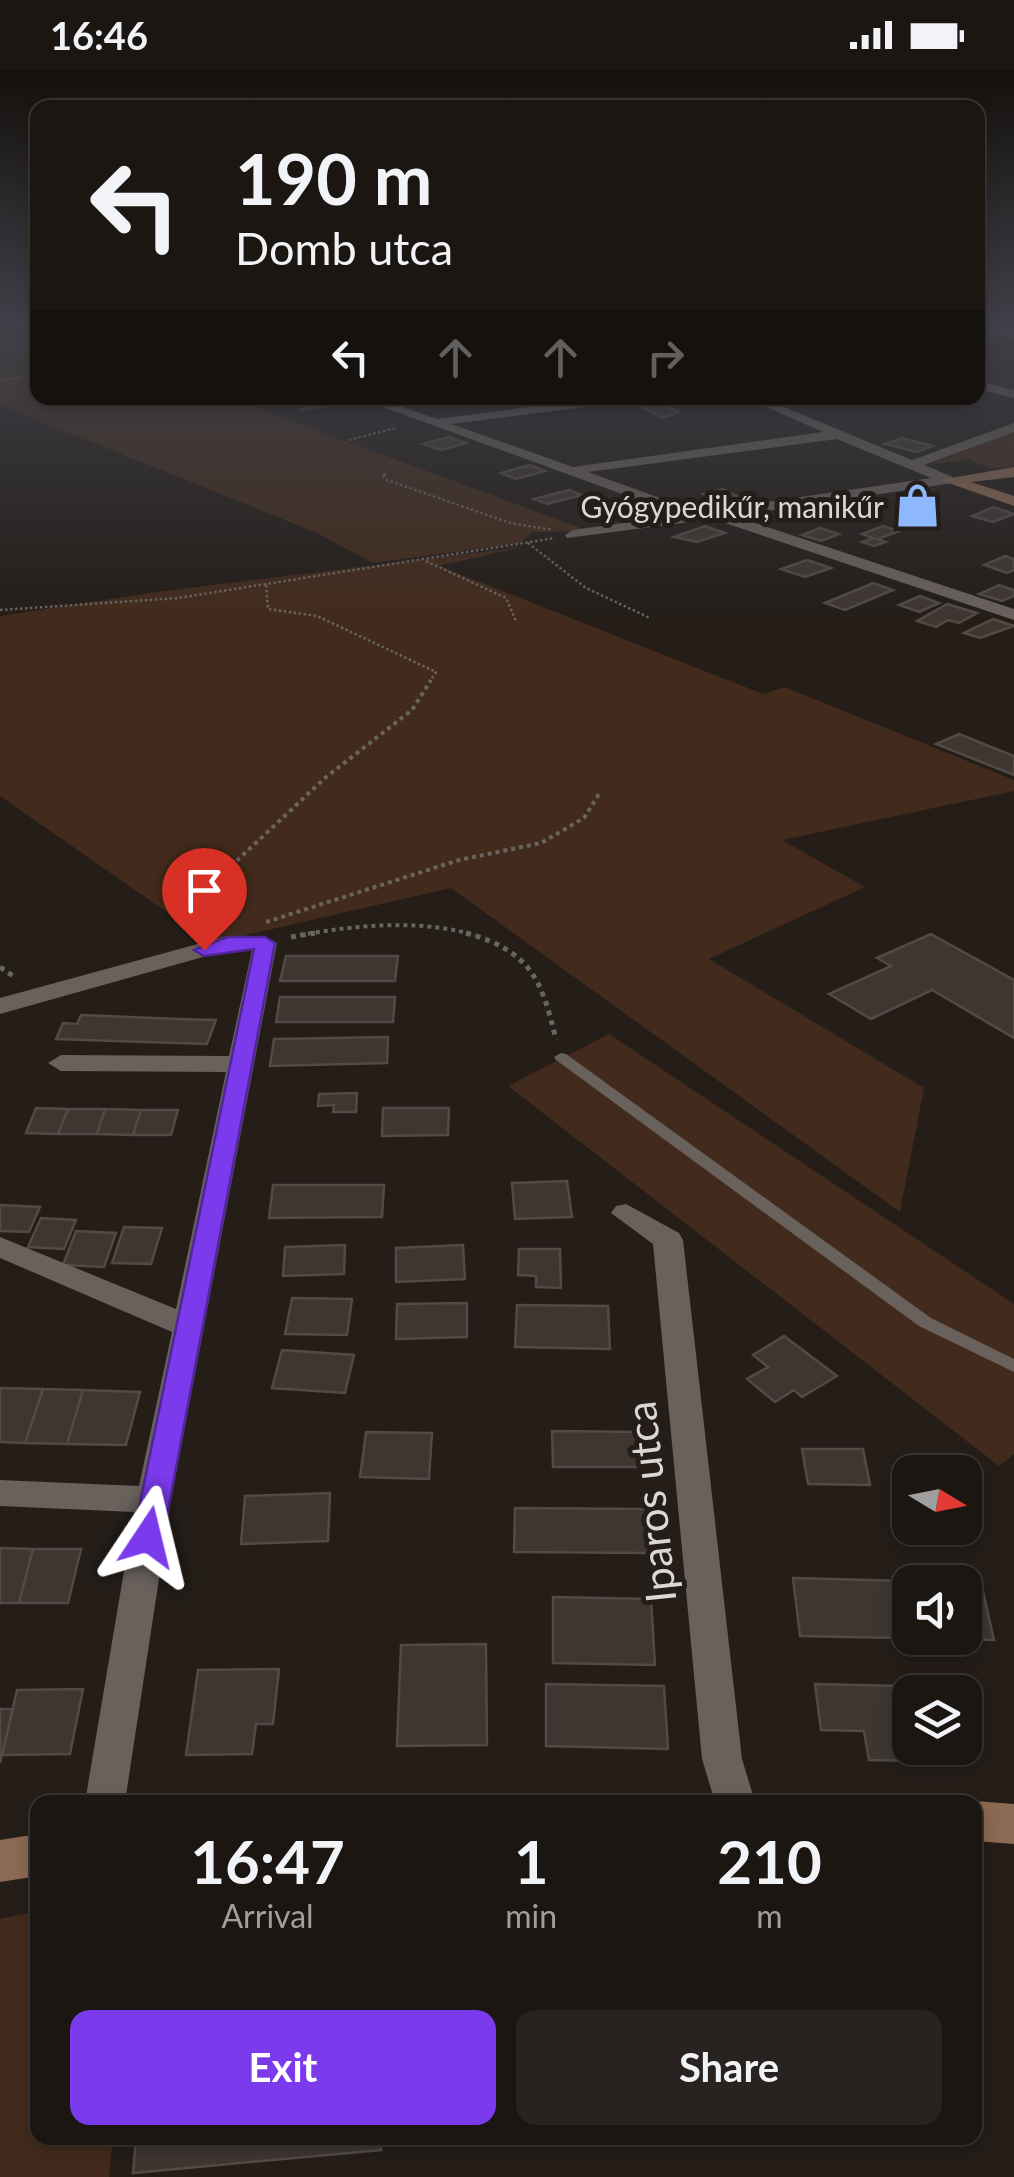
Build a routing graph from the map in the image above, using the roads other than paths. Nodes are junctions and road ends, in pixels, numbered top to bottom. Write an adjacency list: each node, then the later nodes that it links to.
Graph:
1 (438, 423): 6 (street)
2 (809, 423): 4 (street)
3 (1014, 428): 5 (street)
4 (835, 435): 5 (street); 6 (street)
5 (914, 464): 8 (street)
6 (570, 470): 10 (street)
7 (1014, 472): 8 (street)
8 (948, 480): 9 (street); 10 (street)
9 (1014, 501)
10 (706, 515): 11 (street); 12 (street)
11 (564, 532)
12 (1014, 615)
13 (0, 1006): 16 (street)
14 (561, 1058): 20 (lane)
15 (61, 1063): 16 (street)
16 (240, 1064): 19 (street)
17 (626, 1213): 24 (street, Iparos utca)
18 (0, 1246): 19 (street)
19 (191, 1328): 22 (street)
20 (1014, 1366)
21 (0, 1493): 22 (street)
22 (154, 1500): 23 (street)
23 (105, 1795)
24 (733, 1795)
25 (982, 1822): 26 (street)
26 (1014, 1824)
27 (30, 1856): 28 (street)
28 (0, 1861)

